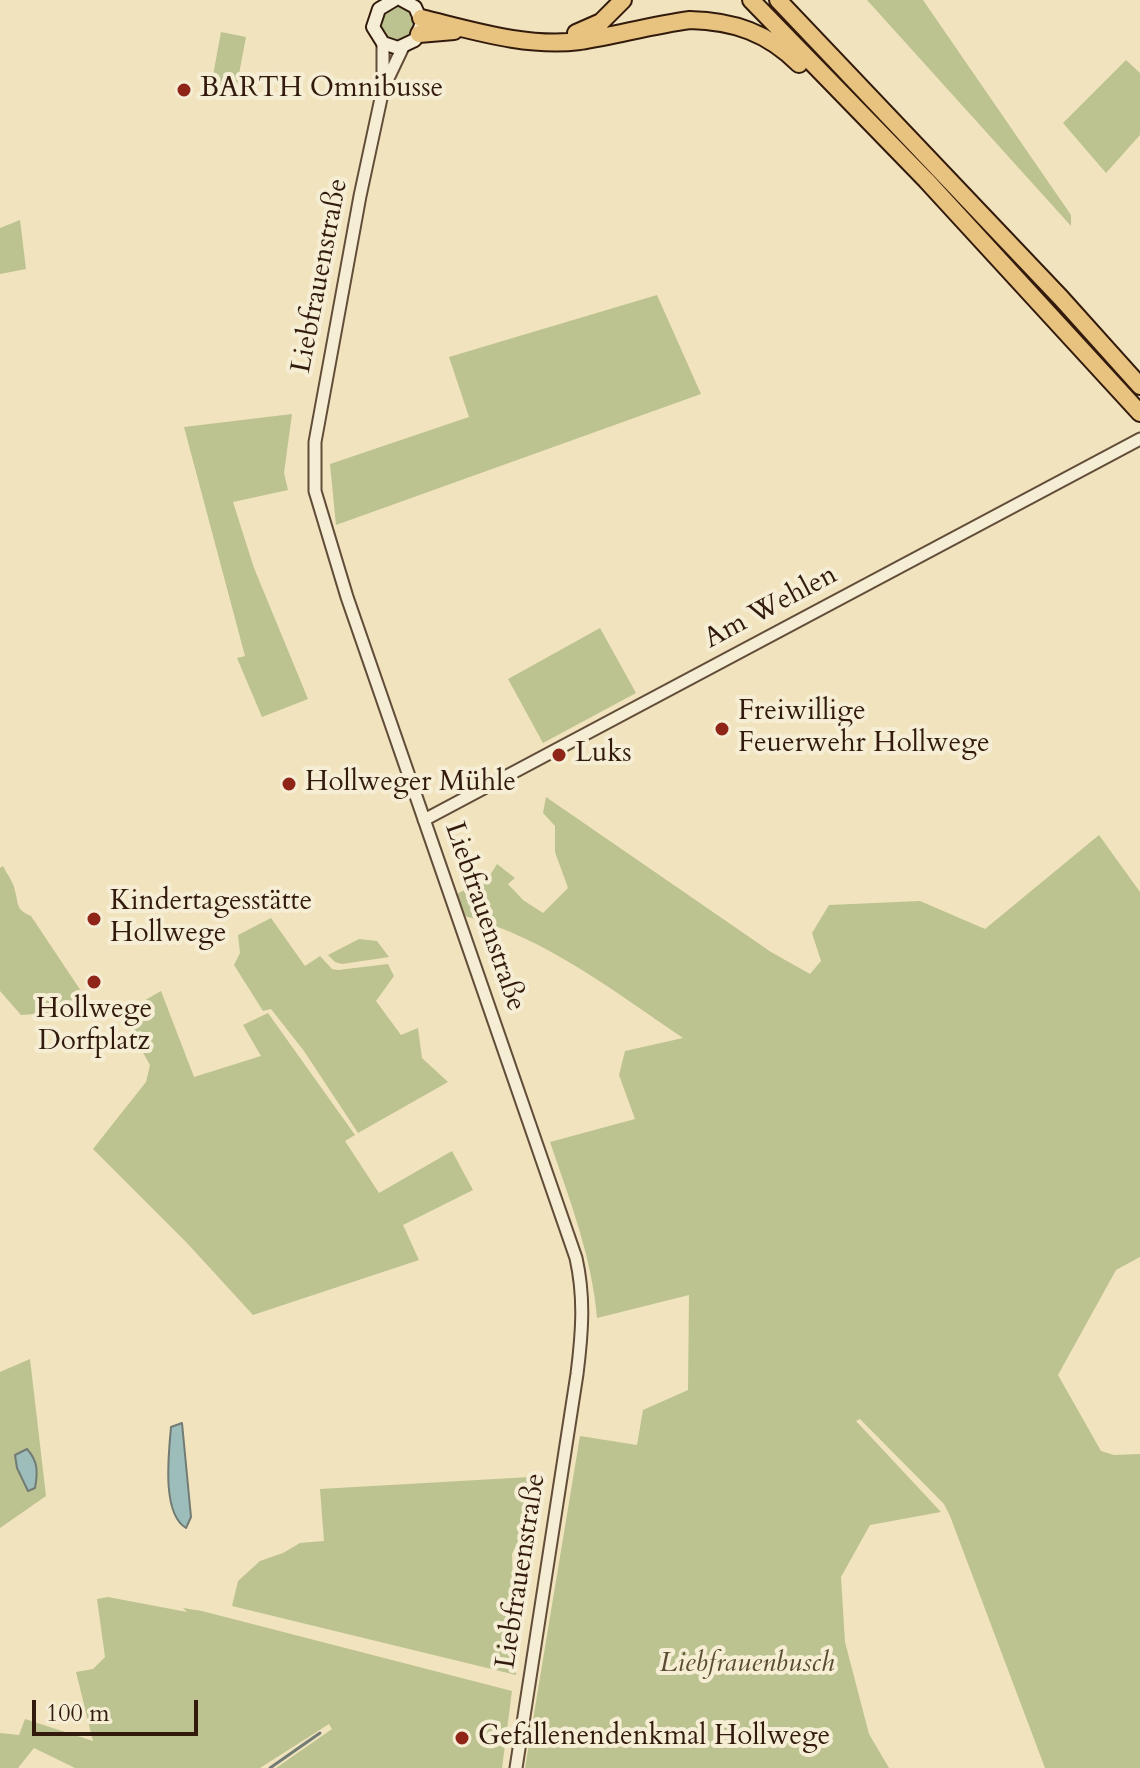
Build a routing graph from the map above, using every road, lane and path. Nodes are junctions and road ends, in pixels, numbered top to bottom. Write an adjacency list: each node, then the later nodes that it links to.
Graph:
1 (392, 0): 8 (main road)
2 (623, 0): 7 (highway)
3 (751, 0): 11 (highway)
4 (778, 0): 12 (highway)
5 (407, 1): 6 (main road)
6 (420, 26): 7 (highway); 9 (main road)
7 (552, 42): 11 (highway)
8 (383, 43): 9 (main road); 10 (street, Liebfrauenstraße)
9 (403, 47): 10 (street, Liebfrauenstraße)
10 (383, 89): 15 (street, Liebfrauenstraße)
11 (868, 119): 13 (highway)
12 (1140, 386)
13 (1140, 413)
14 (1140, 439): 15 (street, Am Wehlen)
15 (424, 820): 16 (street, Liebfrauenstraße)
16 (516, 1768)

